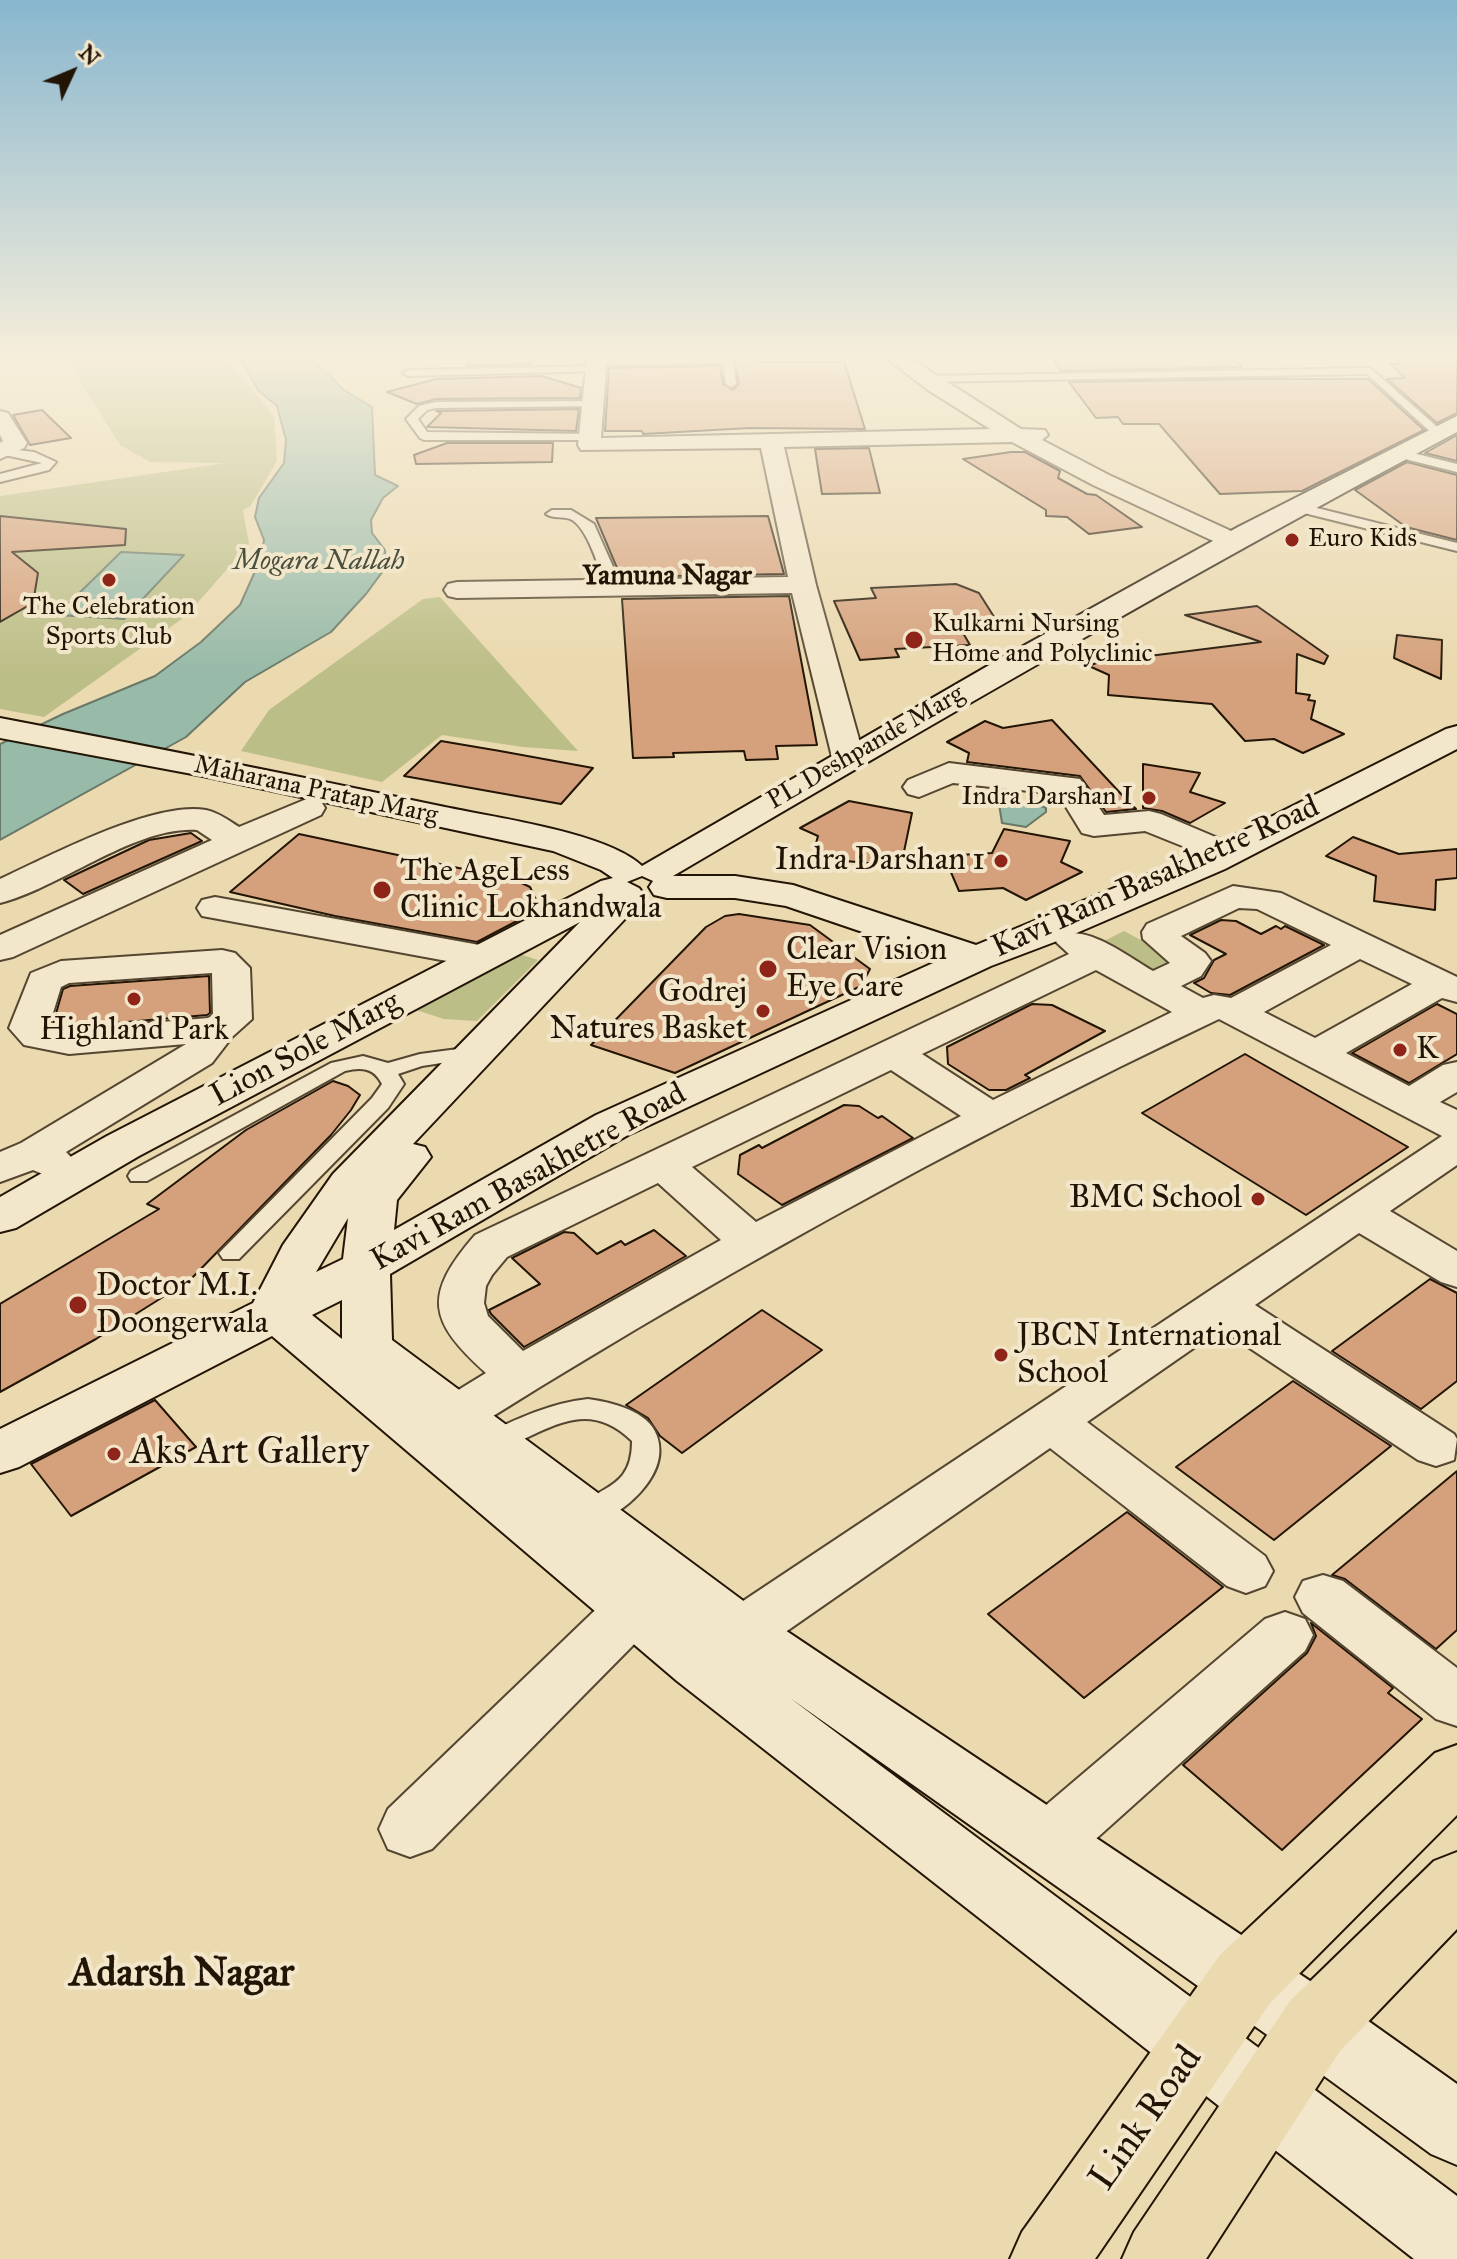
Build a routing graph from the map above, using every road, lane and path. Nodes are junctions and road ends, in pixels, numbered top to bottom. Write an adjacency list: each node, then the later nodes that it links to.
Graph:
1 (50, 462): 8 (lane)
2 (776, 462): 13 (street)
3 (1063, 462): 11 (street)
4 (1092, 462): 11 (street)
5 (1384, 462): 9 (main road, PL Deshpande Marg)
6 (1435, 462): 7 (lane)
7 (1457, 468)
8 (0, 478)
9 (1297, 507): 11 (main road, PL Deshpande Marg); 12 (lane)
10 (552, 514): 14 (lane)
11 (1240, 537): 19 (main road, PL Deshpande Marg)
12 (1457, 547)
13 (803, 585): 14 (street); 19 (street)
14 (610, 588): 15 (street)
15 (457, 590)
16 (0, 728): 20 (main road, Maharana Pratap Marg)
17 (1452, 743): 24 (main road, Kavi Ram Basakhetre Road)
18 (0, 749): 20 (main road, Maharana Pratap Marg)
19 (848, 757): 26 (main road, PL Deshpande Marg)
20 (195, 775): 22 (main road, Maharana Pratap Marg); 26 (main road, Maharana Pratap Marg)
21 (919, 787): 24 (street)
22 (309, 808): 23 (street); 26 (main road, Maharana Pratap Marg)
23 (235, 840): 25 (street); 28 (street)
24 (1220, 857): 30 (main road, Kavi Ram Basakhetre Road); 36 (street)
25 (34, 877): 27 (street); 28 (street)
26 (634, 884): 34 (main road, Lion Sole Marg); 35 (main road); 40 (main road); 56 (main road)
27 (0, 892)
28 (90, 907): 32 (street)
29 (215, 908): 34 (street)
30 (1052, 930): 33 (street); 35 (main road, Kavi Ram Basakhetre Road)
31 (1360, 944): 36 (street); 37 (street); 38 (street)
32 (0, 949)
33 (1097, 955): 37 (street); 41 (street)
34 (485, 957): 51 (main road, Lion Sole Marg)
35 (977, 958): 56 (main road, Kavi Ram Basakhetre Road)
36 (1452, 983): 42 (street)
37 (1153, 986): 38 (street)
38 (1217, 1012): 42 (street); 46 (street)
39 (218, 1029): 39 (street); 49 (street)
40 (473, 1053): 43 (lane); 59 (main road)
41 (893, 1053): 46 (street); 50 (street)
42 (1316, 1054): 45 (street)
43 (387, 1070): 51 (lane); 55 (lane)
44 (1457, 1074): 45 (street)
45 (1410, 1103): 47 (street)
46 (990, 1116): 54 (street)
47 (1457, 1127)
48 (1457, 1145): 52 (street)
49 (18, 1160): 51 (street)
50 (662, 1164): 54 (street); 60 (street)
51 (115, 1172): 53 (main road, Lion Sole Marg)
52 (1358, 1212): 57 (street); 58 (street)
53 (0, 1217)
54 (750, 1241): 60 (street)
55 (231, 1253)
56 (366, 1267): 59 (main road, Kavi Ram Basakhetre Road); 62 (main road)
57 (1457, 1271)
58 (1221, 1306): 61 (street); 63 (street)
59 (275, 1311): 62 (main road); 64 (main road, Kavi Ram Basakhetre Road)
60 (520, 1376): 62 (street)
61 (1051, 1422): 66 (street); 68 (street)
62 (457, 1431): 65 (main road); 65 (lane); 67 (main road)
63 (1436, 1447)
64 (0, 1453)
65 (588, 1516): 68 (main road)
66 (1246, 1571)
67 (633, 1609): 68 (main road); 71 (street)
68 (719, 1647): 72 (main road); 76 (main road)
69 (1457, 1701): 72 (street)
70 (1457, 1773): 74 (main road, Link Road)
71 (410, 1829)
72 (1047, 1843): 74 (main road)
73 (1457, 1883): 75 (main road)
74 (1245, 1979): 75 (main road); 76 (main road, Link Road)
75 (1315, 2026): 77 (main road); 78 (main road)
76 (1199, 2044): 77 (main road); 80 (main road, Link Road)
77 (1266, 2096): 79 (main road); 81 (main road)
78 (1457, 2128)
79 (1457, 2244)
80 (1049, 2259)
81 (1161, 2259)

